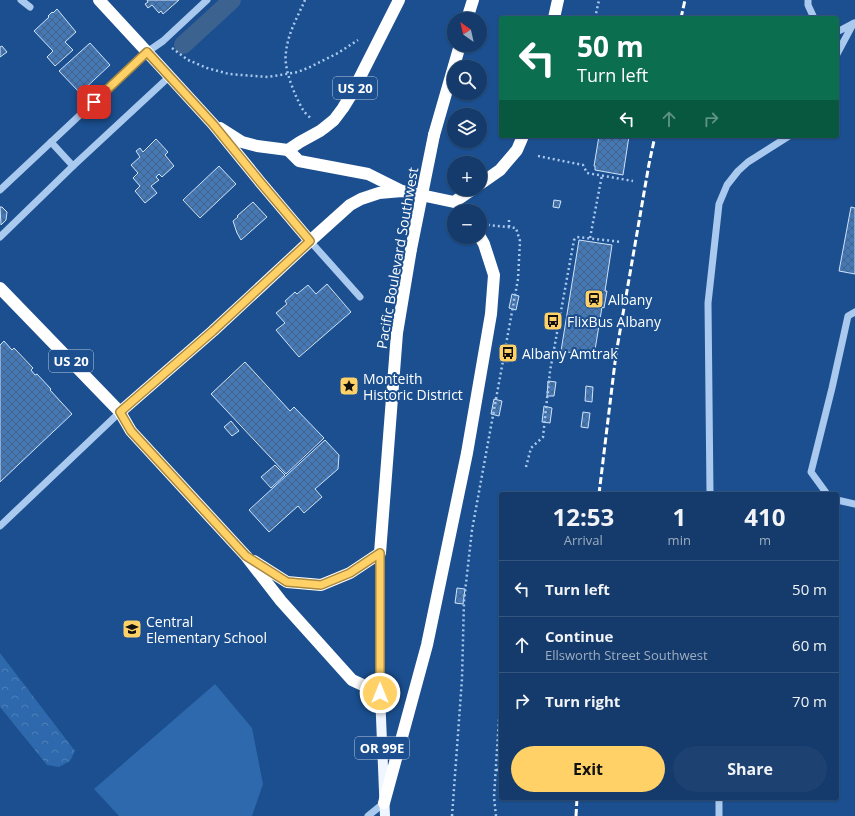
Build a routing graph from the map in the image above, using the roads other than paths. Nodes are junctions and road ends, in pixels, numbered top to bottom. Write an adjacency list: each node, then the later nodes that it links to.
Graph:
1 (21, 0): 8 (street)
2 (99, 0): 15 (highway)
3 (207, 0): 15 (street)
4 (399, 0): 22 (highway, US 20)
5 (473, 0): 9 (highway)
6 (558, 0): 10 (highway)
7 (808, 0): 11 (street)
8 (30, 7)
9 (469, 12)
10 (554, 16)
11 (813, 16)
12 (854, 23): 13 (street); 14 (street)
13 (839, 31)
14 (839, 50)
15 (147, 52): 17 (highway); 21 (street)
16 (458, 52): 42 (highway, Pacific Boulevard Southwest / OR 99E, bridge)
17 (170, 76): 18 (highway); 23 (street)
18 (213, 124): 22 (highway); 31 (highway)
19 (522, 138): 24 (highway)
20 (786, 138): 37 (street)
21 (51, 142): 23 (street); 25 (street)
22 (288, 150): 26 (highway)
23 (73, 166): 30 (street)
24 (487, 179)
25 (0, 190)
26 (402, 191): 28 (highway); 31 (highway)
27 (467, 196): 29 (highway)
28 (447, 204)
29 (460, 204)
30 (0, 237)
31 (310, 241): 34 (street); 36 (highway)
32 (484, 244): 46 (highway)
33 (0, 288): 36 (highway, US 20)
34 (360, 297)
35 (855, 312): 38 (street)
36 (120, 412): 41 (street); 43 (highway)
37 (710, 492)
38 (826, 492)
39 (839, 500): 40 (street)
40 (855, 504)
41 (0, 526)
42 (380, 553): 43 (highway); 44 (main road, Pacific Boulevard Southwest / OR 99E)
43 (246, 556): 44 (highway)
44 (380, 693): 46 (main road, Pacific Boulevard Southwest / OR 99E)
45 (719, 800): 49 (street)
46 (384, 803): 47 (street); 48 (main road, Pacific Boulevard Southwest / OR 99E)
47 (368, 816)
48 (384, 816)
49 (719, 816)

